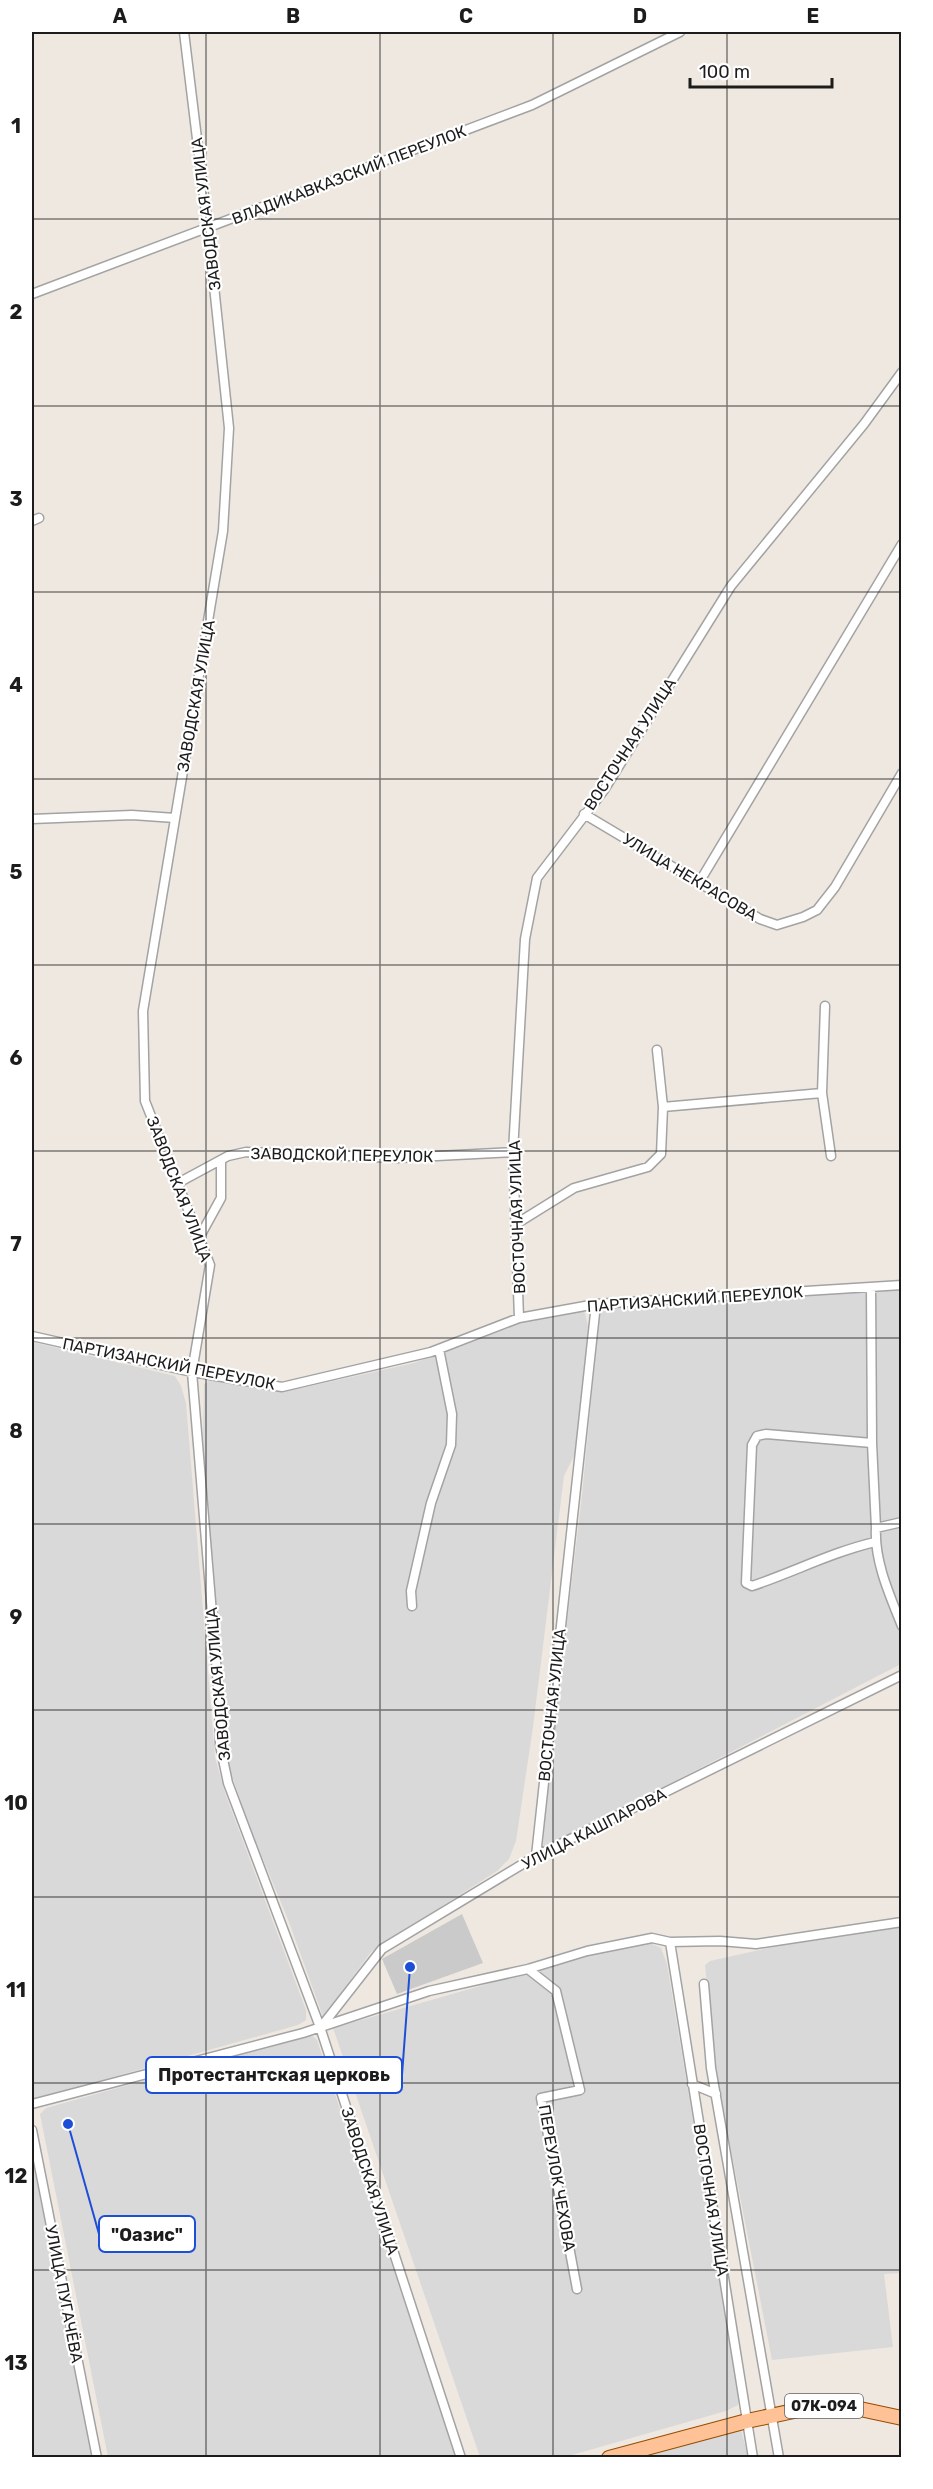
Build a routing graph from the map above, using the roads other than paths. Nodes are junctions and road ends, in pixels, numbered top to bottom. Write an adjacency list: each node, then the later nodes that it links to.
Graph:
1 (184, 32): 3 (street, ЗАВОДСКАЯ УЛИЦА)
2 (680, 32): 3 (street, ВЛАДИКАВКАЗСКИЙ ПЕРЕУЛОК)
3 (208, 229): 4 (street, ВЛАДИКАВКАЗСКИЙ ПЕРЕУЛОК); 9 (street, ЗАВОДСКАЯ УЛИЦА)
4 (32, 294)
5 (902, 372): 8 (street, ВОСТОЧНАЯ УЛИЦА)
6 (902, 544): 11 (street)
7 (902, 773): 11 (street, УЛИЦА НЕКРАСОВА)
8 (584, 814): 11 (street, УЛИЦА НЕКРАСОВА); 16 (street, ВОСТОЧНАЯ УЛИЦА)
9 (175, 818): 10 (street); 19 (street, ЗАВОДСКАЯ УЛИЦА)
10 (32, 819)
11 (700, 881)
12 (825, 1006): 14 (street)
13 (657, 1050): 15 (street)
14 (822, 1093): 15 (street); 17 (street)
15 (663, 1107): 20 (street)
16 (513, 1152): 18 (street, ЗАВОДСКОЙ ПЕРЕУЛОК); 20 (street, ВОСТОЧНАЯ УЛИЦА)
17 (831, 1156)
18 (221, 1162): 19 (street, ЗАВОДСКОЙ ПЕРЕУЛОК); 21 (street)
19 (178, 1184): 21 (street, ЗАВОДСКАЯ УЛИЦА)
20 (516, 1224): 25 (street, ВОСТОЧНАЯ УЛИЦА)
21 (199, 1238): 28 (street, ЗАВОДСКАЯ УЛИЦА)
22 (902, 1285): 23 (street, ПАРТИЗАНСКИЙ ПЕРЕУЛОК)
23 (871, 1287): 24 (street, ПАРТИЗАНСКИЙ ПЕРЕУЛОК); 29 (street)
24 (596, 1304): 25 (street, ПАРТИЗАНСКИЙ ПЕРЕУЛОК); 36 (street, ВОСТОЧНАЯ УЛИЦА)
25 (519, 1318): 27 (street, ПАРТИЗАНСКИЙ ПЕРЕУЛОК)
26 (32, 1336): 28 (street, ПАРТИЗАНСКИЙ ПЕРЕУЛОК)
27 (438, 1349): 28 (street, ПАРТИЗАНСКИЙ ПЕРЕУЛОК); 33 (street)
28 (192, 1372): 41 (street, ЗАВОДСКАЯ УЛИЦА)
29 (872, 1443): 31 (street); 32 (street)
30 (902, 1522): 31 (street)
31 (876, 1528): 32 (street)
32 (875, 1542): 34 (street)
33 (412, 1606)
34 (902, 1626)
35 (902, 1675): 36 (street, УЛИЦА КАШПАРОВА)
36 (536, 1856): 41 (street, УЛИЦА КАШПАРОВА)
37 (902, 1922): 38 (street)
38 (670, 1942): 39 (street); 42 (street, ВОСТОЧНАЯ УЛИЦА)
39 (528, 1969): 41 (street); 46 (street, ПЕРЕУЛОК ЧЕХОВА)
40 (704, 1984): 43 (street, ВОСТОЧНАЯ УЛИЦА)
41 (320, 2027): 44 (street); 51 (street, ЗАВОДСКАЯ УЛИЦА)
42 (692, 2084): 43 (street); 49 (street, ВОСТОЧНАЯ УЛИЦА)
43 (716, 2094): 47 (street, ВОСТОЧНАЯ УЛИЦА)
44 (32, 2104)
45 (32, 2130): 50 (street, УЛИЦА ПУГАЧЁВА)
46 (577, 2289)
47 (772, 2416): 48 (main road, 07К-094); 49 (main road, 07К-094); 54 (street, ВОСТОЧНАЯ УЛИЦА)
48 (902, 2418)
49 (747, 2421): 52 (main road, 07К-094); 53 (street, ВОСТОЧНАЯ УЛИЦА)
50 (97, 2457)
51 (461, 2457)
52 (609, 2457)
53 (753, 2457)
54 (779, 2457)

